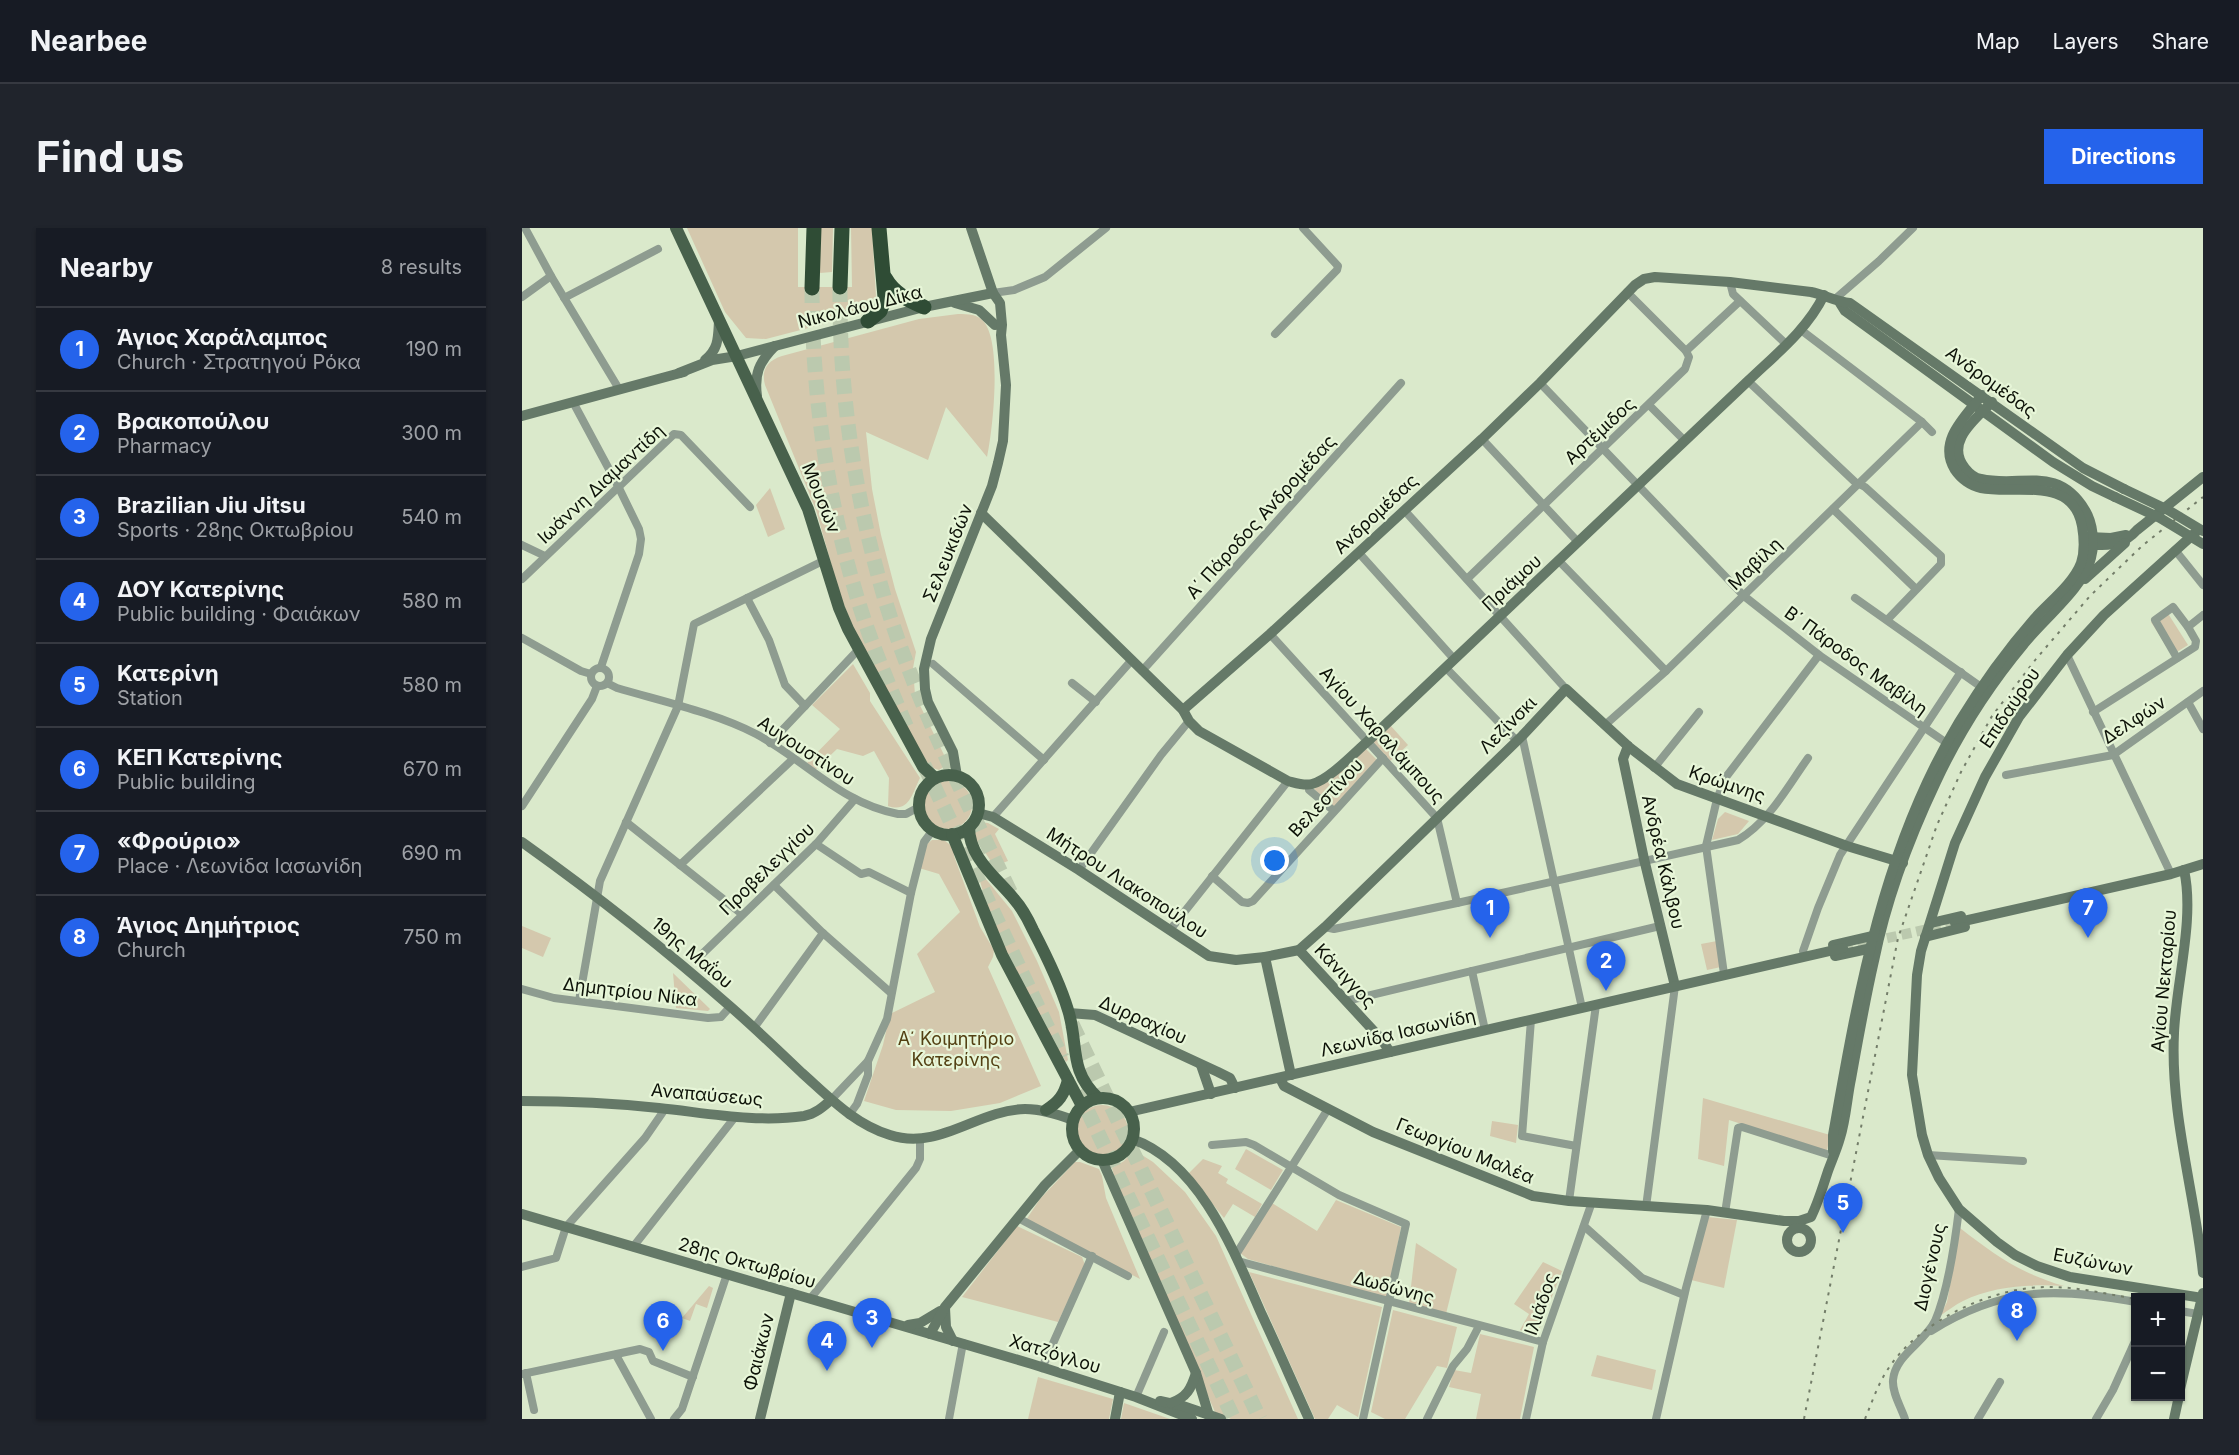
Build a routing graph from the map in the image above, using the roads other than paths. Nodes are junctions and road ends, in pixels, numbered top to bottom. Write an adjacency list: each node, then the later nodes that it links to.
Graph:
1 (525, 228): 12 (street)
2 (676, 228): 25 (main road, Μουσών)
3 (814, 228): 15 (highway)
4 (842, 228): 14 (highway)
5 (879, 228): 11 (highway)
6 (971, 228): 17 (street, Σελευκιδών)
7 (1106, 228): 17 (street)
8 (1304, 228): 29 (street)
9 (1913, 228): 22 (street)
10 (658, 249): 20 (street)
11 (883, 275): 24 (highway); 26 (highway)
12 (551, 276): 19 (street); 20 (street)
13 (1730, 282): 16 (street, Ανδρομέδας); 18 (street, Ανδρομέδας); 21 (street)
14 (840, 287)
15 (812, 288)
16 (1627, 292): 32 (street); 38 (street, Ανδρομέδας)
17 (993, 293): 23 (street, Νικολάου Δίκα); 27 (street, Σελευκιδών)
18 (1824, 295): 22 (street, Ανδρομέδας); 28 (street, Πριάμου)
19 (522, 297)
20 (564, 298): 39 (street)
21 (1740, 301): 30 (street); 32 (street, Αρτέμιδος)
22 (1838, 301): 42 (street, Ανδρομέδας)
23 (946, 303): 24 (street, Νικολάου Δίκα); 27 (street)
24 (924, 307): 26 (street, Νικολάου Δίκα)
25 (719, 318): 33 (main road, Μουσών); 34 (street)
26 (868, 321): 31 (street, Νικολάου Δίκα)
27 (998, 330): 58 (street, Σελευκιδών)
28 (1801, 330): 30 (street, Πριάμου); 45 (street)
29 (1275, 334)
30 (1786, 344): 36 (street, Πριάμου)
31 (775, 346): 33 (street, Νικολάου Δίκα); 40 (street)
32 (1686, 351): 43 (street, Αρτέμιδος)
33 (737, 356): 34 (street, Νικολάου Δίκα); 35 (street, Νικολάου Δίκα); 40 (main road, Μουσών)
34 (700, 363): 35 (street, Νικολάου Δίκα)
35 (679, 373): 39 (street, Νικολάου Δίκα)
36 (1748, 381): 48 (street, Πριάμου); 51 (street)
37 (1401, 383): 95 (street, Α΄ Πάροδος Ανδρομέδας)
38 (1540, 383): 47 (street, Ανδρομέδας); 49 (street, Β΄ Πάροδος Μαβίλη)
39 (619, 388): 41 (street, Νικολάου Δίκα)
40 (757, 399): 71 (main road, Μουσών)
41 (573, 402): 44 (street, Νικολάου Δίκα); 53 (street)
42 (1983, 403): 61 (street, Ανδρομέδας, bridge); 63 (street); 65 (street, Ανδρομέδας, bridge)
43 (1649, 405): 48 (street); 49 (street, Αρτέμιδος)
44 (524, 413)
45 (1922, 422): 46 (street); 51 (street, Μαβίλη)
46 (1932, 432)
47 (1482, 439): 54 (street); 57 (street, Ανδρομέδας)
48 (1684, 440): 52 (street, Πριάμου)
49 (1602, 449): 52 (street, Β΄ Πάροδος Μαβίλη); 54 (street, Αρτέμιδος)
50 (2203, 477): 60 (street)
51 (1860, 484): 56 (street, Μαβίλη); 76 (street)
52 (1637, 485): 64 (street, Πριάμου); 77 (street, Β΄ Πάροδος Μαβίλη)
53 (618, 486): 55 (street, Ιωάννη Διαμαντίδη); 69 (street, Ιωάννη Διαμαντίδη); 93 (street)
54 (1544, 506): 64 (street); 73 (street, Αρτέμιδος)
55 (750, 507)
56 (1833, 509): 76 (street); 77 (street, Μαβίλη)
57 (1405, 511): 68 (street, Ανδρομέδας); 73 (street)
58 (981, 513): 91 (street); 128 (street, Σελευκιδών)
59 (2203, 526): 67 (street, Επιδαύρου)
60 (2137, 530): 62 (street); 63 (street)
61 (2203, 531)
62 (2129, 539): 63 (street); 75 (street)
63 (2088, 541): 75 (street); 103 (street)
64 (1578, 542): 70 (street, Πριάμου)
65 (2203, 544)
66 (522, 545): 69 (street)
67 (2175, 550): 74 (street); 88 (street, Επιδαύρου)
68 (1359, 553): 84 (street, Ανδρομέδας); 90 (street)
69 (545, 556): 72 (street, Ιωάννη Διαμαντίδη)
70 (1559, 561): 81 (street, Πριάμου); 96 (street)
71 (826, 563): 78 (street); 86 (main road, Μουσών)
72 (522, 579)
73 (1467, 579): 81 (street)
74 (2203, 585)
75 (2073, 589): 103 (street)
76 (1916, 590): 82 (street)
77 (1744, 596): 87 (street, Β΄ Πάροδος Μαβίλη); 96 (street, Μαβίλη)
78 (747, 598): 107 (street); 108 (street)
79 (1855, 598): 82 (street)
80 (2203, 615): 83 (street)
81 (1501, 616): 90 (street, Πριάμου); 102 (street)
82 (1888, 619): 97 (street)
83 (2188, 627): 89 (street); 89 (street)
84 (1270, 634): 109 (street, Ανδρομέδας); 117 (street, Αγίου Χαραλάμπους)
85 (522, 638): 98 (street)
86 (858, 650): 108 (street); 129 (main road, Μουσών)
87 (1819, 655): 114 (street, Β΄ Πάροδος Μαβίλη); 133 (street)
88 (2067, 655): 111 (street); 168 (street, Επιδαύρου)
89 (2177, 658): 111 (street)
90 (1454, 659): 94 (street, Πριάμου)
91 (1131, 661): 95 (street); 105 (street)
92 (933, 664): 125 (street)
93 (601, 668): 98 (street); 99 (street)
94 (1446, 668): 116 (street); 117 (street, Πριάμου)
95 (1142, 671): 109 (street)
96 (1666, 671): 113 (street, Μαβίλη)
97 (1961, 672): 103 (street); 114 (street)
98 (591, 674): 101 (street)
99 (608, 683): 101 (street); 107 (street, Αυγουστίνου)
100 (1072, 683): 105 (street)
101 (597, 686): 134 (street)
102 (1566, 689): 113 (street, Κρώμνης); 116 (street, Λεζίνσκι)
103 (1985, 689): 119 (street)
104 (2203, 691): 106 (street, Δελφών)
105 (1096, 702): 125 (street)
106 (2188, 702): 115 (street); 121 (street, Δελφών)
107 (678, 706): 118 (street, Αυγουστίνου); 141 (street)
108 (805, 706): 118 (street)
109 (1183, 710): 112 (street)
110 (1699, 712): 126 (street)
111 (2093, 712): 121 (street)
112 (1189, 721): 130 (street); 153 (street)
113 (1605, 725): 120 (street, Κρώμνης)
114 (1924, 728): 119 (street, Β΄ Πάροδος Μαβίλη); 148 (street)
115 (2203, 729)
116 (1519, 739): 140 (street, Λεζίνσκι); 157 (street)
117 (1368, 741): 122 (street, Αγίου Χαραλάμπους); 131 (street, Πριάμου)
118 (770, 743): 124 (street, Αυγουστίνου)
119 (1950, 745): 150 (street)
120 (1628, 746): 126 (street, Κρώμνης); 149 (street, Ανδρέα Κάλβου)
121 (2113, 755): 127 (street, Δελφών); 155 (street)
122 (1383, 758): 136 (street, Βελεστίνου); 140 (street, Αγίου Χαραλάμπους)
123 (1808, 758): 138 (street)
124 (793, 759): 132 (street, Αυγουστίνου); 152 (street)
125 (1044, 760): 139 (street)
126 (1654, 768): 133 (street, Κρώμνης)
127 (2006, 775)
128 (957, 776): 129 (main road); 137 (main road)
129 (935, 778): 135 (main road)
130 (1288, 781): 131 (street); 156 (street)
131 (1309, 785): 136 (street)
132 (855, 799): 135 (street, Αυγουστίνου); 146 (street, Προβελεγγίου)
133 (1717, 799): 138 (street, Κρώμνης); 147 (street)
134 (523, 800)
135 (919, 807): 143 (main road)
136 (1334, 812): 156 (street, Βελεστίνου)
137 (978, 813): 139 (street, Μήτρου Λιακοπούλου); 142 (main road)
138 (1767, 815): 147 (street); 148 (street, Κρώμνης)
139 (993, 817): 153 (street, Μήτρου Λιακοπούλου)
140 (1437, 818): 162 (street, Αγίου Χαραλάμπους); 166 (street, Λεζίνσκι)
141 (626, 822): 152 (street); 160 (street)
142 (969, 827): 144 (main road); 188 (main road)
143 (933, 830): 144 (main road); 159 (street, Αναπαύσεως)
144 (952, 834): 196 (main road)
145 (522, 842): 160 (street, 19ης Μαΐου)
146 (816, 844): 158 (street, Προβελεγγίου); 159 (street)
147 (1706, 846): 149 (street); 179 (street)
148 (1847, 846): 150 (street, Κρώμνης); 174 (street)
149 (1644, 859): 157 (street); 165 (street, Ανδρέα Κάλβου)
150 (1899, 862): 170 (street)
151 (2203, 864): 154 (street)
152 (680, 865): 163 (street)
153 (1079, 870): 167 (street, Μήτρου Λιακοπούλου)
154 (2184, 870): 155 (street); 237 (street, Αγίου Νεκταρίου)
155 (2170, 874): 161 (street)
156 (1212, 876): 167 (street)
157 (1553, 880): 162 (street); 171 (street)
158 (774, 885): 163 (street, Προβελεγγίου); 169 (street)
159 (911, 893): 182 (street, Αναπαύσεως)
160 (597, 895): 183 (street); 186 (street, 19ης Μαΐου)
161 (2062, 898): 164 (street); 168 (street); 168 (street)
162 (1457, 903): 166 (street)
163 (742, 914): 176 (street, Προβελεγγίου)
164 (1955, 923)
165 (1660, 926): 171 (street); 180 (street, Ανδρέα Κάλβου)
166 (1325, 927): 173 (street, Λεζίνσκι)
167 (1170, 930): 175 (street, Μήτρου Λιακοπούλου)
168 (1928, 930): 215 (street, Διογένους)
169 (823, 933): 182 (street); 190 (street)
170 (1875, 942): 174 (street); 177 (street); 216 (street)
171 (1568, 948): 178 (street); 187 (street)
172 (1843, 948): 177 (street)
173 (1299, 950): 175 (street, Μήτρου Λιακοπούλου); 184 (street, Κάνιγγος)
174 (1803, 951): 177 (street)
175 (1265, 957): 195 (street)
176 (697, 959)
177 (1749, 968): 179 (street, Λεωνίδα Ιασωνίδη)
178 (1472, 971): 184 (street); 191 (street)
179 (1724, 974): 180 (street, Λεωνίδα Ιασωνίδη)
180 (1675, 986): 185 (street, Λεωνίδα Ιασωνίδη); 222 (street)
181 (522, 989): 183 (street, Δημητρίου Νίκα)
182 (891, 993): 193 (street, Αναπαύσεως)
183 (579, 1001): 186 (street, Δημητρίου Νίκα)
184 (1346, 1001): 192 (street, Κάνιγγος)
185 (1596, 1005): 187 (street, Λεωνίδα Ιασωνίδη); 213 (street)
186 (730, 1007): 190 (street, 19ης Μαΐου)
187 (1582, 1008): 189 (street, Λεωνίδα Ιασωνίδη)
188 (1070, 1013): 194 (street, Δυρραχίου); 199 (main road)
189 (1531, 1020): 191 (street, Λεωνίδα Ιασωνίδη); 213 (street)
190 (754, 1028): 200 (street, 19ης Μαΐου)
191 (1485, 1030): 192 (street, Λεωνίδα Ιασωνίδη)
192 (1390, 1052): 195 (street, Λεωνίδα Ιασωνίδη)
193 (868, 1061): 200 (street, Αναπαύσεως); 207 (street, Αναπαύσεως)
194 (1202, 1065): 197 (street, Δυρραχίου); 198 (street)
195 (1285, 1076): 197 (street, Λεωνίδα Ιασωνίδη); 204 (street, Γεωργίου Μαλέα)
196 (1068, 1080): 202 (main road); 205 (main road)
197 (1235, 1088): 198 (street, Λεωνίδα Ιασωνίδη)
198 (1211, 1094): 206 (street, Λεωνίδα Ιασωνίδη)
199 (1098, 1098): 202 (main road); 206 (main road)
200 (831, 1100): 207 (street, 19ης Μαΐου); 208 (street, Αναπαύσεως)
201 (522, 1101): 203 (street, Αναπαύσεως)
202 (1082, 1106): 209 (main road)
203 (665, 1108): 208 (street, Αναπαύσεως); 231 (street)
204 (1328, 1109): 219 (street); 220 (street, Γεωργίου Μαλέα)
205 (1046, 1110): 209 (street); 210 (street, 19ης Μαΐου)
206 (1129, 1112): 211 (main road)
207 (849, 1115): 210 (street, 19ης Μαΐου)
208 (735, 1117): 233 (street)
209 (1073, 1120): 214 (main road)
210 (921, 1140): 244 (street)
211 (1132, 1140): 217 (main road); 235 (street)
212 (1212, 1145): 219 (street)
213 (1576, 1146): 220 (street)
214 (1080, 1150): 217 (main road); 227 (street)
215 (1928, 1155): 218 (street); 223 (street, Διογένους)
216 (1833, 1156): 225 (street); 230 (street)
217 (1102, 1160): 261 (street)
218 (2023, 1161)
219 (1290, 1167): 235 (street); 246 (street)
220 (1569, 1201): 221 (street, Γεωργίου Μαλέα)
221 (1592, 1202): 222 (street, Γεωργίου Μαλέα); 229 (street, Ιλιάδος)
222 (1646, 1206): 224 (street, Γεωργίου Μαλέα)
223 (1959, 1209): 243 (street, Ευζώνων); 252 (street, Διογένους)
224 (1707, 1210): 225 (street, Γεωργίου Μαλέα); 242 (street)
225 (1725, 1213): 228 (street, Γεωργίου Μαλέα)
226 (522, 1214): 231 (street, 28ης Οκτωβρίου)
227 (1018, 1218): 234 (street); 247 (street)
228 (1784, 1221): 230 (street, Γεωργίου Μαλέα); 232 (street)
229 (1584, 1226): 242 (street); 255 (street, Ιλιάδος)
230 (1802, 1226): 232 (street); 232 (street)
231 (566, 1227): 233 (street, 28ης Οκτωβρίου); 236 (street)
232 (1790, 1233)
233 (633, 1247): 238 (street, 28ης Οκτωβρίου)
234 (1092, 1256): 239 (street); 259 (street)
235 (1237, 1258): 246 (street, Δωδώνης); 278 (street)
236 (522, 1268)
237 (2203, 1273)
238 (727, 1274): 241 (street, 28ης Οκτωβρίου); 263 (street)
239 (1128, 1276)
240 (2203, 1292): 243 (street)
241 (791, 1293): 244 (street, 28ης Οκτωβρίου); 273 (street, Φαιάκων)
242 (1684, 1295): 282 (street)
243 (2203, 1298): 249 (street)
244 (810, 1299): 250 (street, 28ης Οκτωβρίου)
245 (2131, 1301): 252 (street)
246 (1390, 1302): 251 (street, Δωδώνης); 279 (street)
247 (945, 1307): 250 (street); 254 (street); 256 (street)
248 (2185, 1312): 249 (street)
249 (2198, 1314): 260 (street)
250 (898, 1325): 254 (street, 28ης Οκτωβρίου)
251 (1479, 1326): 255 (street, Δωδώνης); 280 (street)
252 (1929, 1331): 283 (street, Διογένους)
253 (1164, 1332): 266 (street)
254 (930, 1334): 256 (street, 28ης Οκτωβρίου)
255 (1543, 1341): 281 (street, Ιλιάδος)
256 (958, 1342): 259 (street, Χατζόγλου); 274 (street)
257 (2132, 1347): 285 (street)
258 (616, 1355): 262 (street); 263 (street); 271 (street)
259 (1042, 1368): 265 (street, Χατζόγλου)
260 (2185, 1371)
261 (1196, 1373): 268 (street); 270 (street)
262 (524, 1374): 269 (street)
263 (693, 1377): 272 (street)
264 (2000, 1382): 284 (street)
265 (1120, 1392): 266 (street, Χατζόγλου); 275 (street)
266 (1136, 1397): 268 (street, Χατζόγλου); 276 (street, Χατζόγλου)
267 (2178, 1401): 286 (street)
268 (1171, 1403): 270 (street, Χατζόγλου)
269 (534, 1410)
270 (1209, 1417): 277 (street, Χατζόγλου)
271 (651, 1419)
272 (674, 1419)
273 (760, 1419)
274 (949, 1419)
275 (1115, 1419)
276 (1192, 1419)
277 (1221, 1419)
278 (1309, 1419)
279 (1363, 1419)
280 (1427, 1419)
281 (1526, 1419)
282 (1656, 1419)
283 (1905, 1419)
284 (1978, 1419)
285 (2096, 1419)
286 (2174, 1419)

